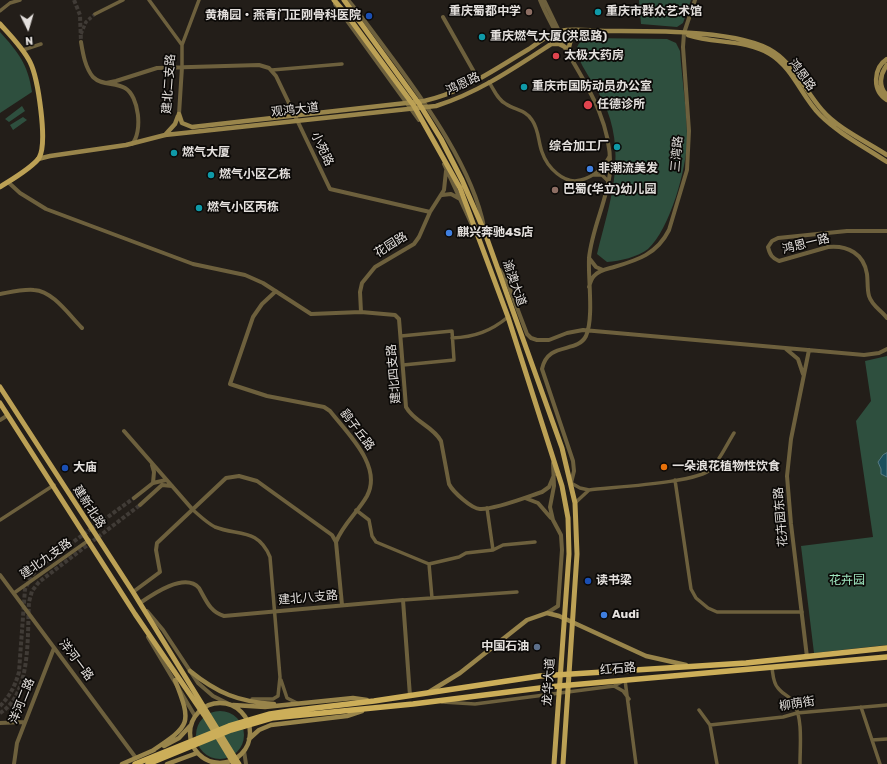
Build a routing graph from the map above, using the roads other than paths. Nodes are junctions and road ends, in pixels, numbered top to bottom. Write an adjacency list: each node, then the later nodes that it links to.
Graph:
1 (20, 0): 11 (street)
2 (123, 0): 12 (street)
3 (149, 0): 21 (street)
4 (199, 0): 21 (street, 建北二支路)
5 (334, 0): 37 (street); 51 (main road, 渝澳大道)
6 (344, 0): 51 (main road, 渝澳大道)
7 (348, 0): 36 (street)
8 (540, 0): 16 (street)
9 (544, 0): 16 (street)
10 (695, 0): 17 (street, 三湾路)
11 (0, 11)
12 (95, 14)
13 (443, 17): 31 (street)
14 (0, 24): 24 (main road)
15 (588, 31): 16 (main road, 鸿恩路); 17 (main road, 鸿恩路); 25 (main road)
16 (557, 32): 18 (main road); 31 (main road, 鸿恩路)
17 (684, 33): 47 (main road, 鸿恩路); 50 (main road, 鸿恩路); 64 (street, 三湾路)
18 (559, 39): 22 (main road, 鸿恩路); 23 (street)
19 (81, 42): 33 (street)
20 (41, 44): 24 (street)
21 (182, 45): 29 (street, 建北二支路)
22 (550, 45): 23 (main road); 32 (main road, 鸿恩路)
23 (565, 47): 25 (street)
24 (23, 50): 49 (main road)
25 (571, 56): 48 (street)
26 (887, 59): 35 (main road)
27 (342, 64): 30 (street)
28 (887, 65): 34 (main road)
29 (182, 67): 30 (street); 33 (street); 40 (street, 建北二支路)
30 (272, 70): 41 (street, 小苑路)
31 (478, 79): 36 (main road, 鸿恩路)
32 (489, 82): 38 (main road, 鸿恩路); 52 (street)
33 (106, 83): 46 (street)
34 (887, 95)
35 (887, 100)
36 (424, 101): 37 (main road, 观鸿大道); 38 (street)
37 (407, 102): 39 (street); 41 (main road, 观鸿大道)
38 (428, 107): 39 (main road, 观鸿大道); 43 (street)
39 (411, 108): 42 (main road, 观鸿大道); 44 (street)
40 (179, 114): 41 (main road, 观鸿大道); 45 (main road, 建北二支路)
41 (295, 115): 42 (street, 小苑路)
42 (298, 120): 45 (main road, 观鸿大道); 58 (street, 小苑路)
43 (438, 123): 44 (street); 60 (street)
44 (426, 130): 51 (street)
45 (165, 135): 46 (main road)
46 (132, 144): 49 (main road)
47 (887, 154)
48 (610, 157): 52 (street); 53 (street)
49 (38, 159): 54 (main road)
50 (887, 162)
51 (450, 167): 56 (street); 57 (street); 60 (main road, 渝澳大道); 61 (main road, 渝澳大道)
52 (593, 175): 53 (street)
53 (608, 181): 62 (street)
54 (8, 182): 55 (main road); 66 (street)
55 (0, 187)
56 (442, 195): 57 (street); 58 (street, 花园路)
57 (461, 199): 61 (street)
58 (430, 212): 68 (street, 花园路)
59 (887, 231): 70 (street, 鸿恩一路)
60 (485, 233): 63 (main road, 渝澳大道)
61 (478, 235): 69 (main road, 渝澳大道)
62 (589, 258): 64 (street); 65 (street)
63 (496, 264): 72 (street); 92 (main road, 渝澳大道)
64 (604, 270): 65 (street)
65 (589, 287): 72 (street)
66 (276, 291): 68 (street); 102 (street, 鹞子丘路)
67 (0, 294): 71 (street)
68 (361, 312): 73 (street, 建北四支路)
69 (508, 317): 74 (street); 86 (main road, 渝澳大道)
70 (887, 318)
71 (82, 328)
72 (587, 331): 75 (street); 92 (street)
73 (401, 336): 74 (street); 78 (street, 建北四支路)
74 (452, 338): 78 (street)
75 (786, 349): 77 (street); 79 (street)
76 (887, 349): 77 (street)
77 (808, 350): 79 (street, 花卉园东路)
78 (403, 365): 100 (street, 建北四支路)
79 (804, 377): 123 (street, 花卉园东路)
80 (0, 387): 113 (main road, 建新北路)
81 (0, 403): 82 (main road, 建新北路)
82 (8, 415): 83 (street); 93 (main road, 建新北路)
83 (0, 420)
84 (124, 431): 87 (street)
85 (734, 433): 90 (street)
86 (552, 450): 88 (street); 118 (main road, 渝澳大道)
87 (150, 461): 89 (street); 91 (street)
88 (554, 475): 97 (street); 104 (street)
89 (166, 480): 91 (street); 94 (street)
90 (674, 480): 95 (street); 123 (street)
91 (153, 483): 96 (street)
92 (571, 483): 95 (street); 98 (main road, 渝澳大道)
93 (54, 485): 103 (street); 107 (main road, 建新北路)
94 (173, 487): 99 (street); 101 (street)
95 (588, 490): 98 (street)
96 (134, 498)
97 (525, 498): 100 (street); 104 (street)
98 (575, 503): 121 (main road, 渝澳大道)
99 (140, 505)
100 (487, 508): 110 (street)
101 (193, 510): 106 (street); 113 (street); 122 (street)
102 (356, 510): 105 (street, 鹞子丘路); 111 (street)
103 (0, 520)
104 (553, 520): 124 (street)
105 (341, 530): 106 (street); 108 (street, 鹞子丘路)
106 (327, 532): 108 (street)
107 (89, 540): 115 (street, 建北九支路); 125 (main road, 建新北路)
108 (336, 542): 120 (street)
109 (535, 542): 110 (street)
110 (493, 550): 111 (street)
111 (429, 564): 116 (street)
112 (0, 575): 115 (street, 洋河一路)
113 (133, 592): 119 (main road, 建新北路)
114 (517, 592): 116 (street)
115 (14, 593): 126 (street, 洋河一路)
116 (432, 598): 117 (street)
117 (403, 600): 120 (street, 建北八支路); 138 (street)
118 (565, 601): 171 (main road, 龙华大道)
119 (141, 605): 122 (street, 建北八支路); 132 (street); 169 (main road, 建新北路)
120 (342, 605): 122 (street, 建北八支路)
121 (575, 605): 172 (main road, 龙华大道)
122 (274, 611): 133 (street)
123 (802, 612): 128 (street, 花卉园东路)
124 (547, 613): 130 (main road, 红石路); 137 (main road, 红石路)
125 (135, 614): 134 (street); 168 (main road, 建新北路)
126 (54, 648): 152 (street, 洋河二路); 162 (street, 洋河一路)
127 (887, 648): 128 (highway, 红石路)
128 (807, 657): 130 (highway, 红石路)
129 (887, 657): 131 (highway, 红石路)
130 (690, 666): 137 (highway, 红石路)
131 (772, 668): 135 (highway, 红石路); 150 (street)
132 (190, 671): 139 (main road); 145 (street)
133 (280, 677): 139 (street); 142 (street)
134 (175, 680): 151 (street); 159 (main road)
135 (625, 680): 136 (street); 140 (street); 141 (highway, 红石路)
136 (614, 686): 140 (street); 141 (street)
137 (426, 694): 138 (highway, 红石路)
138 (410, 696): 143 (highway, 红石路)
139 (240, 698): 146 (main road)
140 (628, 698): 173 (street)
141 (430, 702): 143 (highway, 红石路)
142 (298, 703): 143 (main road); 146 (main road)
143 (373, 704): 147 (highway, 红石路); 156 (main road)
144 (887, 704): 148 (street, 柳荫街)
145 (230, 705): 146 (main road); 151 (main road); 156 (main road)
146 (284, 705)
147 (352, 707): 162 (highway); 166 (highway)
148 (861, 707): 150 (street, 柳荫街); 158 (street)
149 (699, 710): 155 (street)
150 (797, 713): 155 (street, 柳荫街); 175 (street)
151 (195, 716): 154 (main road)
152 (24, 722): 153 (street); 164 (street, 洋河二路)
153 (0, 724)
154 (191, 725): 159 (main road); 161 (main road)
155 (710, 726): 174 (street)
156 (249, 739): 160 (main road)
157 (887, 739): 158 (street)
158 (872, 740): 176 (street)
159 (152, 751): 162 (main road)
160 (244, 751): 163 (main road); 170 (street)
161 (197, 753): 163 (main road); 167 (main road)
162 (135, 761): 165 (main road)
163 (221, 763)
164 (14, 764)
165 (122, 764)
166 (148, 764)
167 (167, 764)
168 (234, 764)
169 (239, 764)
170 (246, 764)
171 (554, 764)
172 (563, 764)
173 (636, 764)
174 (717, 764)
175 (800, 764)
176 (880, 764)

